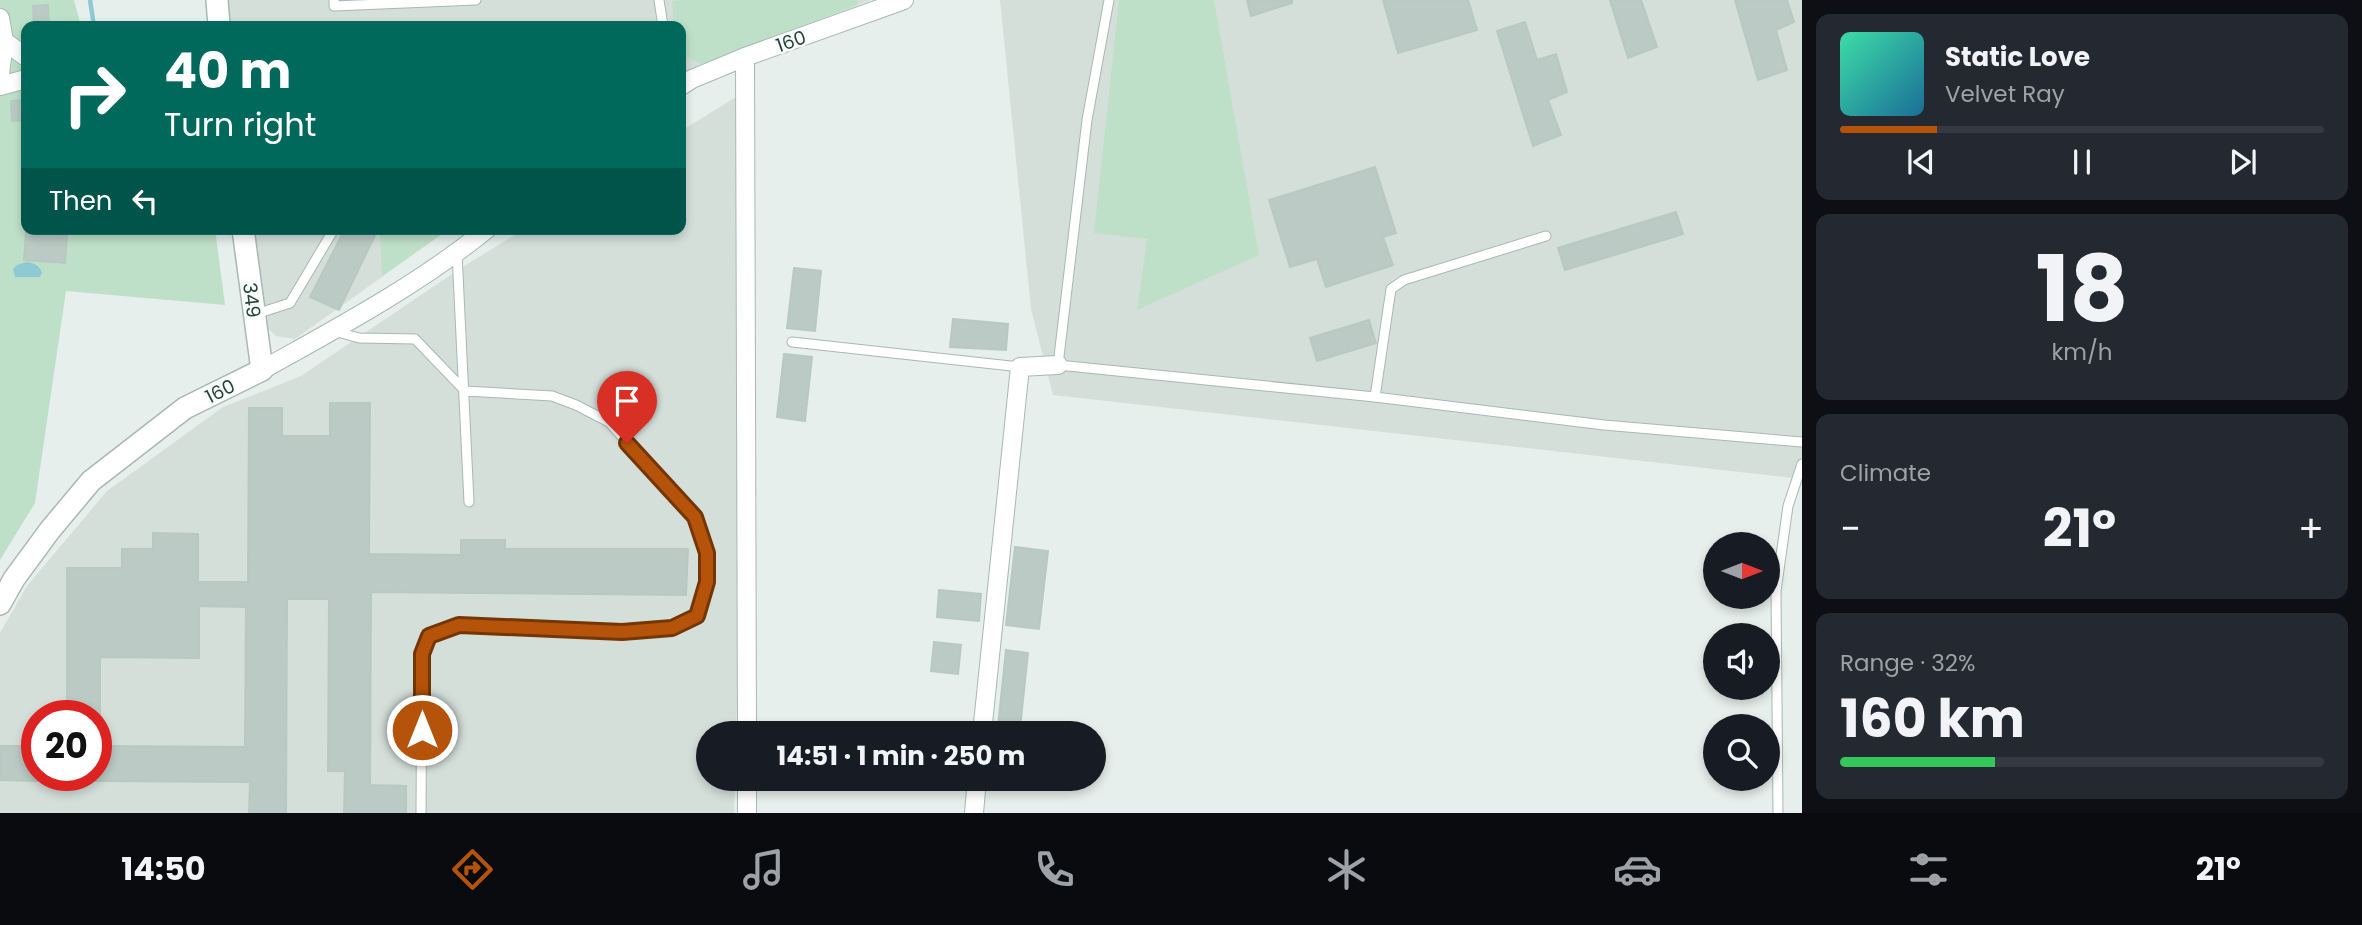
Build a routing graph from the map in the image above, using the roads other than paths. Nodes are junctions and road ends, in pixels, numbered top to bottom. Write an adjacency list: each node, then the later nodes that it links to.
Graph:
1 (217, 0): 8 (street)
2 (334, 0): 3 (lane)
3 (475, 0)
4 (659, 0): 9 (lane)
5 (904, 0): 12 (street, 160)
6 (1109, 0): 25 (lane)
7 (0, 18): 10 (street)
8 (219, 21)
9 (662, 21)
10 (4, 41): 11 (street); 13 (street)
11 (21, 53)
12 (745, 57): 14 (street, 160); 34 (street)
13 (0, 74)
14 (686, 77)
15 (21, 80): 16 (street)
16 (0, 86)
17 (244, 235): 22 (street, 349)
18 (330, 235): 22 (lane)
19 (480, 235): 21 (street, 160)
20 (1546, 236): 29 (lane)
21 (457, 253): 23 (street, 160); 28 (lane)
22 (254, 314): 27 (street, 349)
23 (332, 331): 27 (street, 160); 28 (lane)
24 (792, 342): 26 (lane)
25 (1058, 365): 26 (street); 29 (lane)
26 (1020, 366): 35 (street)
27 (261, 370): 33 (street, 160)
28 (465, 391): 32 (lane); 38 (lane)
29 (1375, 397): 30 (lane)
30 (1802, 442)
31 (1802, 464): 41 (lane)
32 (469, 502)
33 (0, 604)
34 (747, 721)
35 (983, 721)
36 (747, 791): 39 (street)
37 (976, 791): 40 (street)
38 (421, 813)
39 (747, 813)
40 (974, 813)
41 (1778, 813)

